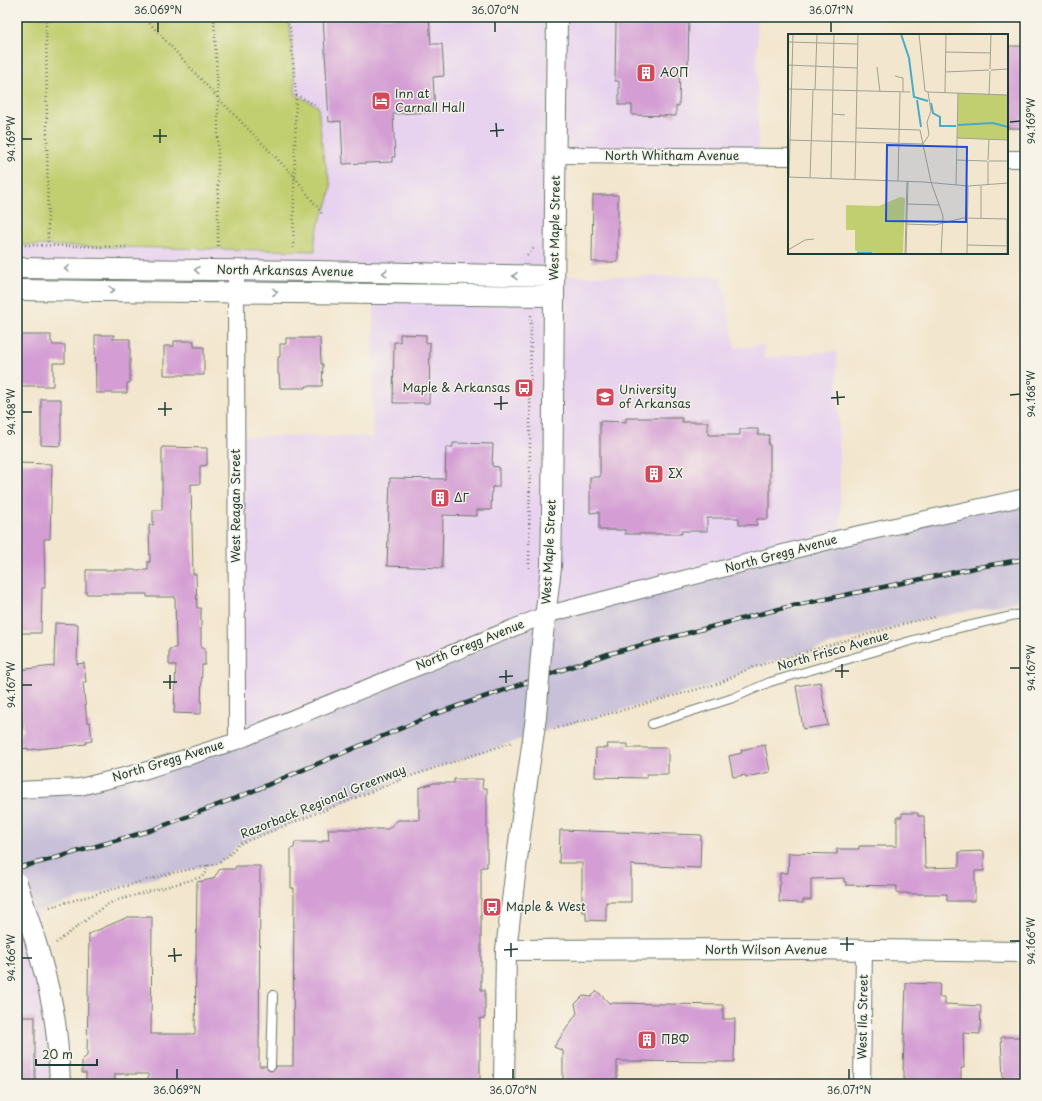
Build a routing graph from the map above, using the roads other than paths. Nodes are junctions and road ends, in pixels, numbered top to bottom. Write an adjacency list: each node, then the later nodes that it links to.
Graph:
1 (557, 17): 2 (street, West Maple Street)
2 (556, 155): 3 (street, North Whitham Avenue); 8 (street, West Maple Street)
3 (788, 157)
4 (1008, 158): 5 (street)
5 (1025, 159)
6 (17, 268): 7 (street, North Arkansas Avenue, one-way to 6)
7 (236, 270): 8 (street, North Arkansas Avenue, one-way to 7); 10 (street, West Reagan Street)
8 (554, 276): 11 (street, West Maple Street)
9 (17, 290): 10 (street, North Arkansas Avenue, one-way to 10)
10 (236, 292): 11 (street, North Arkansas Avenue, one-way to 11); 16 (street, West Reagan Street)
11 (554, 296): 14 (street, West Maple Street)
12 (1025, 497): 14 (street, North Gregg Avenue)
13 (1025, 613): 15 (lane, North Frisco Avenue)
14 (545, 615): 16 (street, North Gregg Avenue); 19 (street, West Maple Street, bridge)
15 (652, 724)
16 (237, 741): 17 (street, North Gregg Avenue)
17 (17, 790)
18 (17, 882): 24 (street, bridge)
19 (506, 950): 20 (street, North Wilson Avenue); 25 (street, West Maple Street)
20 (864, 950): 21 (street, North Wilson Avenue); 26 (street, West Ila Street)
21 (1025, 952)
22 (273, 995): 23 (lane)
23 (271, 1066)
24 (60, 1084)
25 (504, 1084)
26 (862, 1084)

